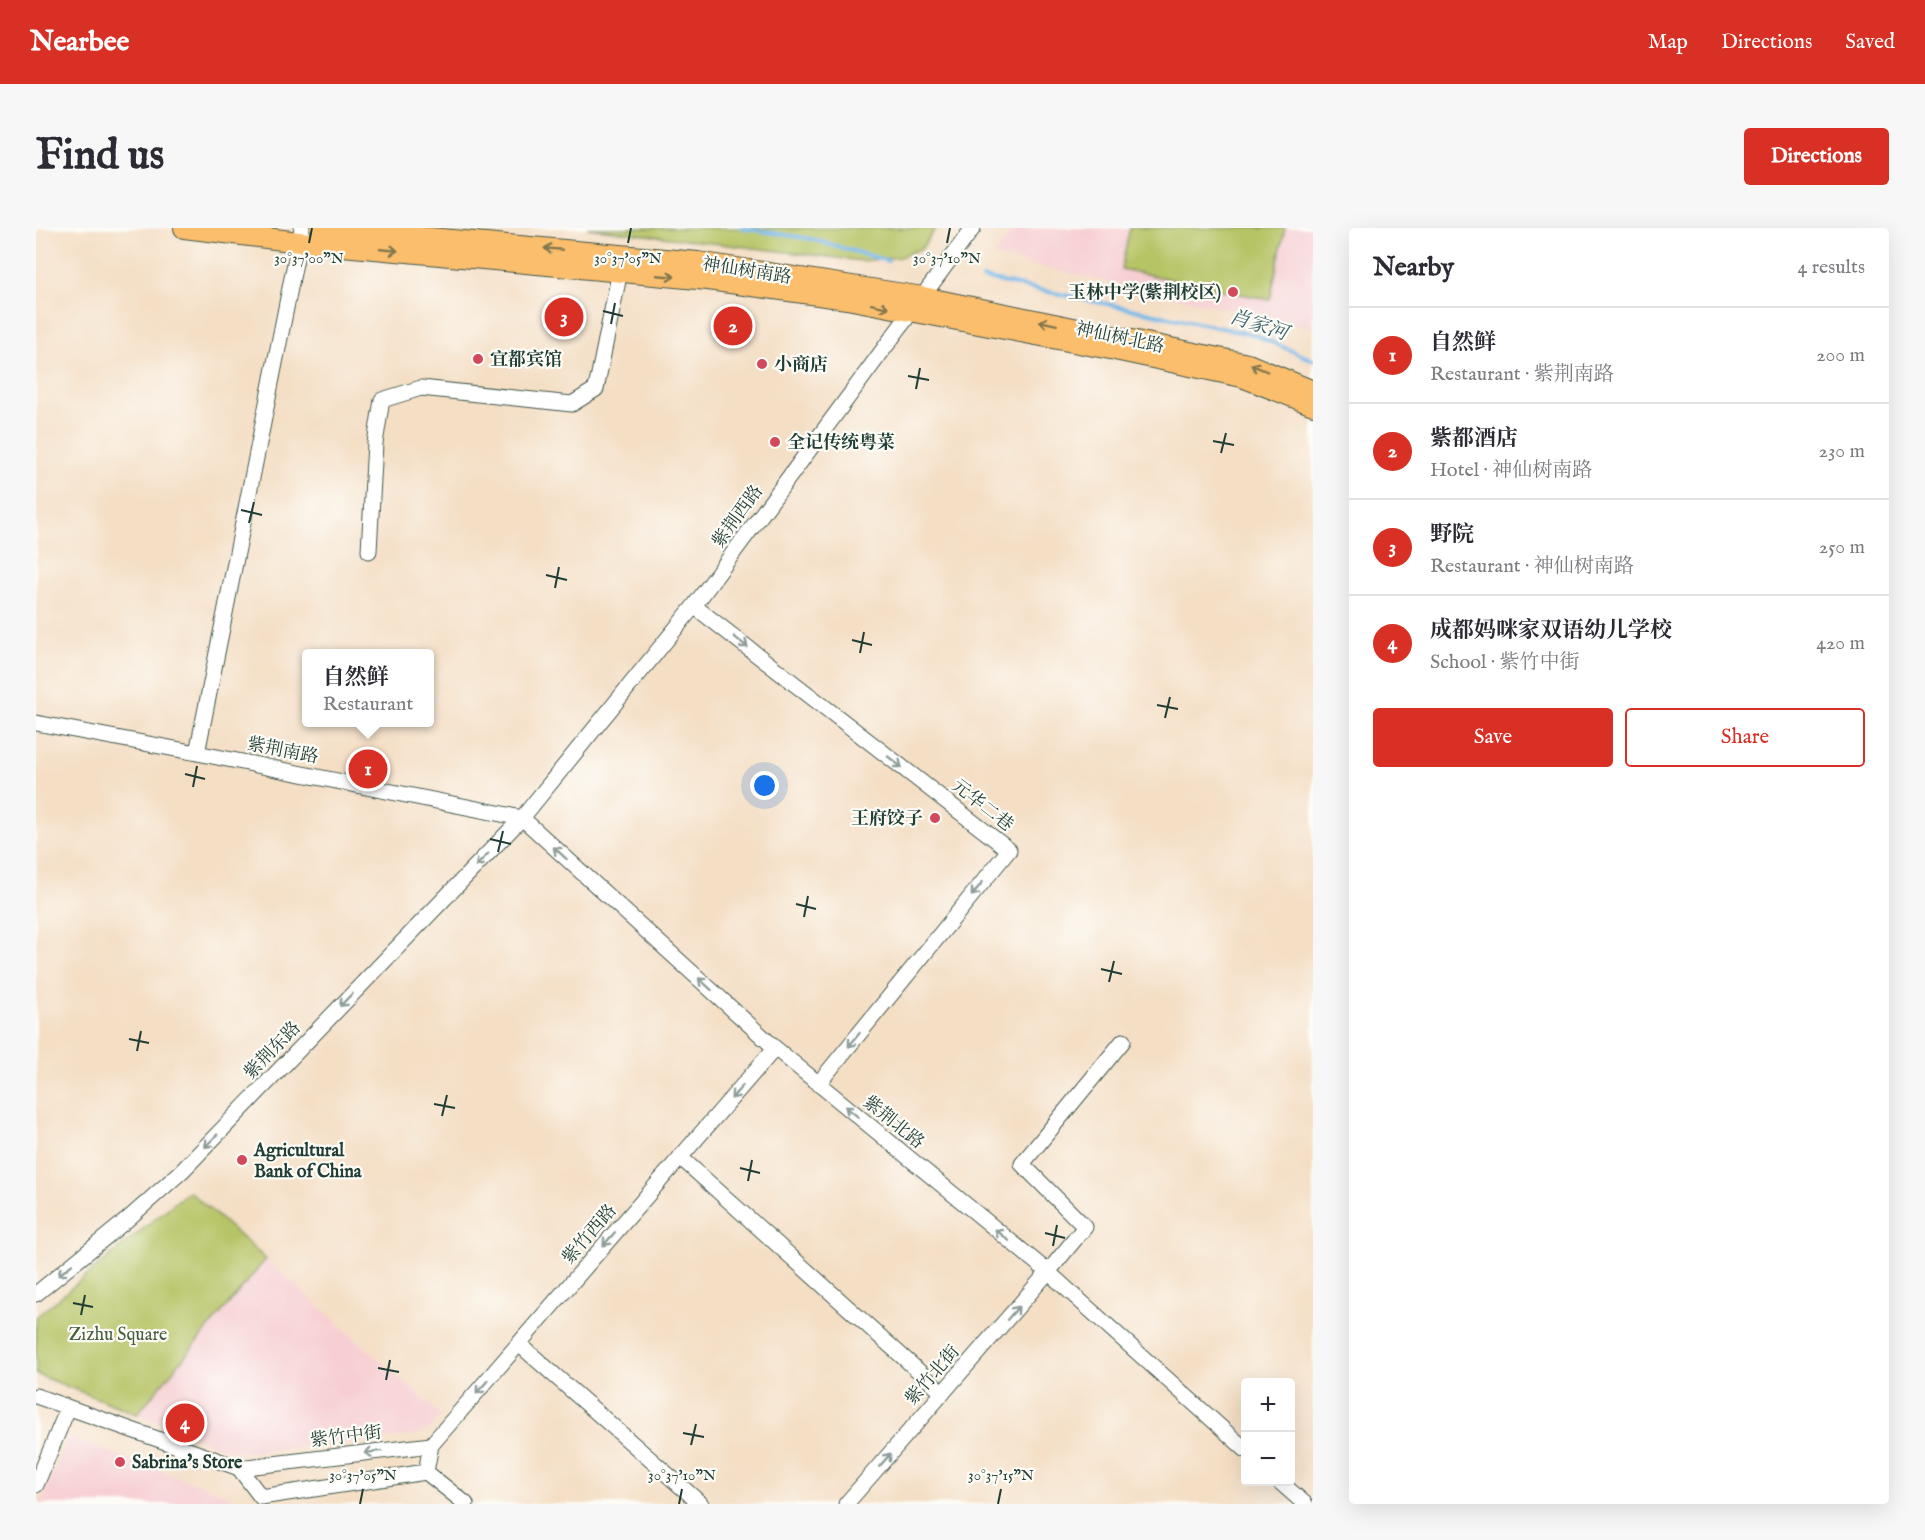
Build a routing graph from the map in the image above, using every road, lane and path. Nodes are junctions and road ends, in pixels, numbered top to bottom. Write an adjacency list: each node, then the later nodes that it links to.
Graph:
1 (184, 228): 4 (main road)
2 (320, 228): 5 (main road, 神仙树南路, one-way to 2)
3 (973, 228): 6 (street, 紫荆西路)
4 (301, 235): 5 (main road, one-way to 5); 12 (street)
5 (622, 264): 6 (main road, 神仙树南路); 9 (street)
6 (917, 305): 7 (main road, 神仙树北路, one-way to 6); 8 (main road); 10 (street, 紫荆西路)
7 (1313, 391)
8 (1313, 405)
9 (369, 551)
10 (694, 606): 13 (street, 紫荆西路); 16 (street, 元华二巷, one-way to 16)
11 (36, 723): 12 (street, 紫荆南路)
12 (197, 753): 13 (street, 紫荆南路)
13 (522, 818): 15 (street, 紫荆北路, one-way to 13); 19 (street, 紫荆东路, one-way to 19)
14 (1123, 1041): 18 (street, 紫竹北街)
15 (775, 1048): 16 (street, 紫荆北路); 17 (street, 紫竹西路, one-way to 17)
16 (818, 1084): 18 (street, 紫荆北路, one-way to 16)
17 (680, 1157): 20 (street, 紫竹西路, one-way to 20); 21 (street)
18 (1048, 1272): 21 (street, 紫竹北街, one-way to 18); 25 (street, 紫荆北路)
19 (36, 1294)
20 (519, 1344): 24 (street, 紫竹西路, one-way to 24); 32 (street)
21 (943, 1393): 33 (street, 紫竹北街, one-way to 21)
22 (36, 1396): 23 (street, 紫竹中街)
23 (68, 1408): 26 (street, 紫竹中街); 28 (street)
24 (431, 1445): 26 (street, 紫竹中街, one-way to 26); 27 (street)
25 (1241, 1446)
26 (238, 1468): 30 (street)
27 (426, 1472): 30 (street); 31 (street)
28 (36, 1485)
29 (1285, 1486): 34 (street)
30 (260, 1501)
31 (466, 1504)
32 (701, 1504)
33 (846, 1504)
34 (1305, 1504)

